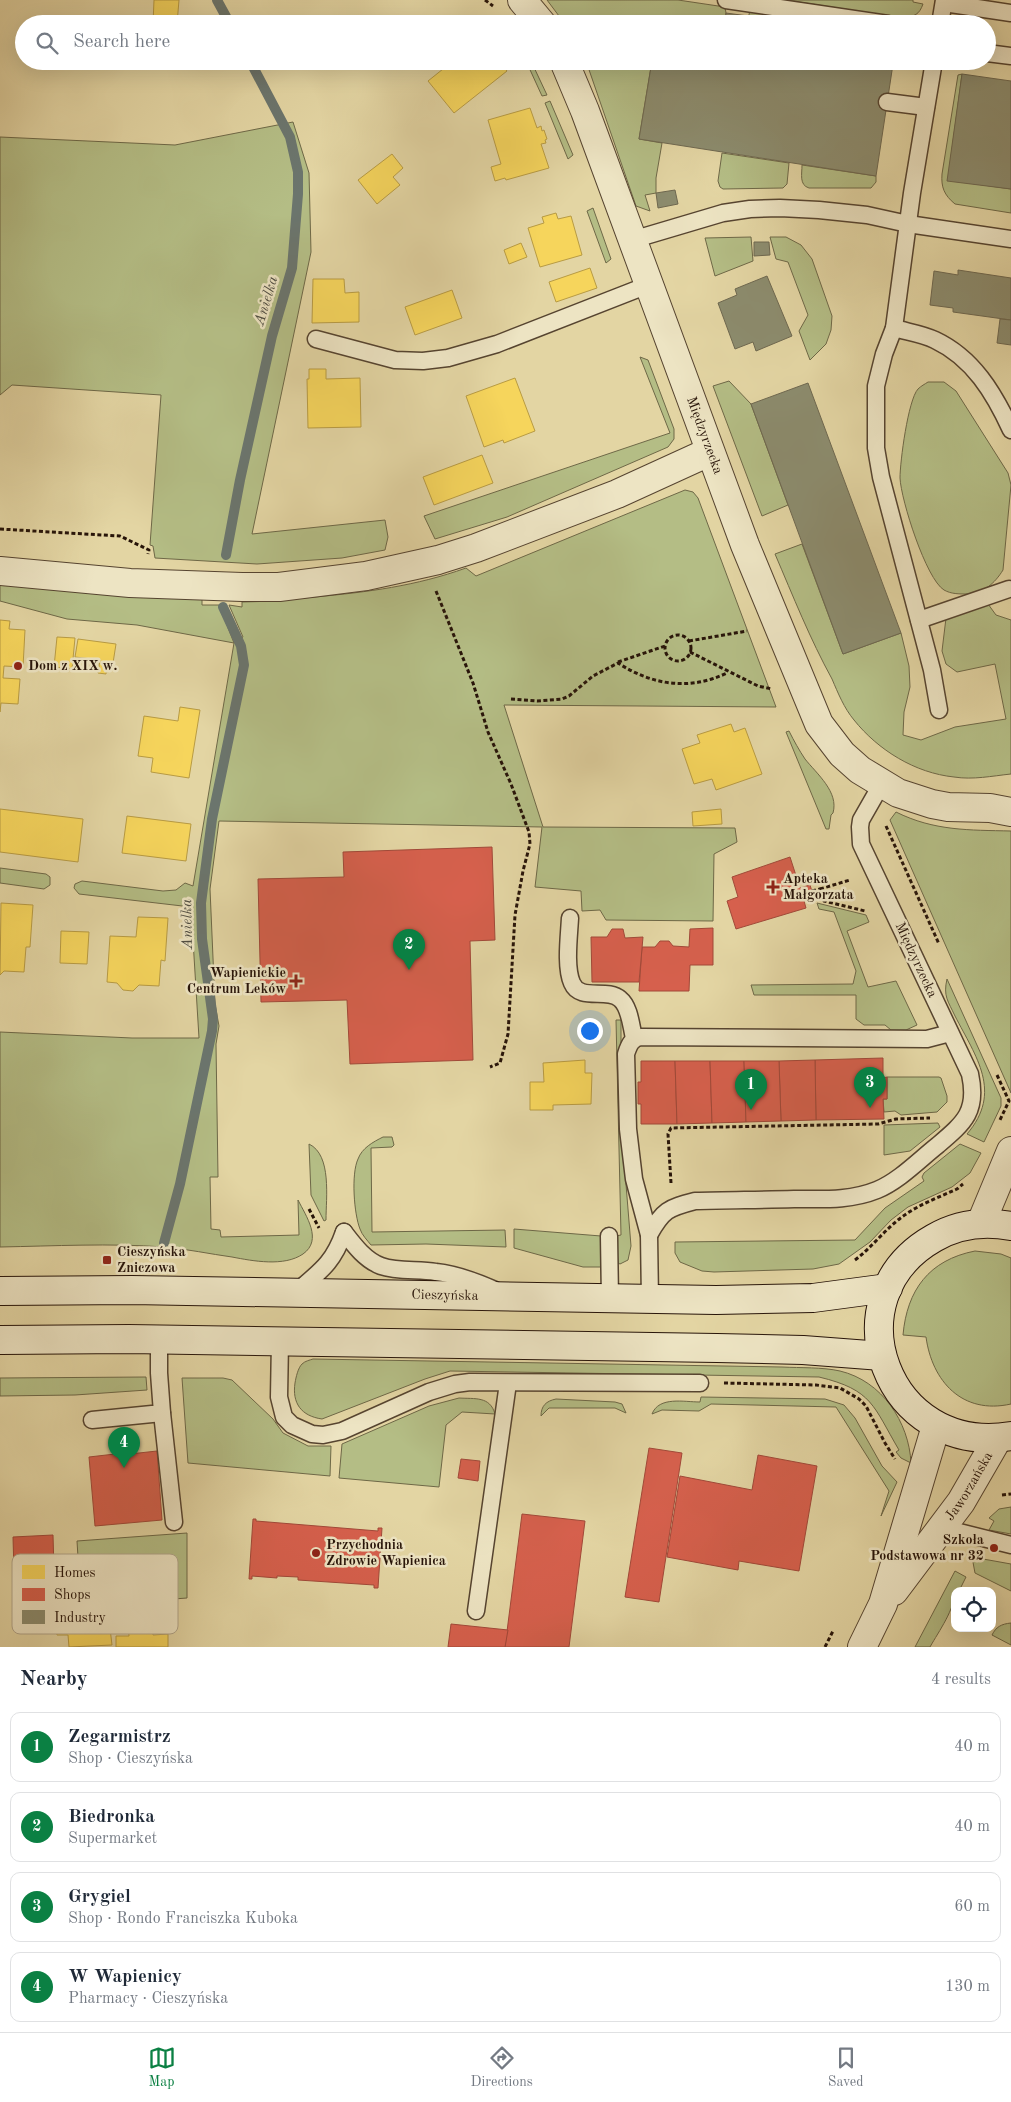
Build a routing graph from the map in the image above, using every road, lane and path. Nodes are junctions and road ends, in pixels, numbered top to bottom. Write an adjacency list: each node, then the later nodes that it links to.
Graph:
1 (522, 0): 5 (street)
2 (726, 0): 6 (lane)
3 (944, 2): 4 (lane); 7 (lane)
4 (1011, 13)
5 (534, 15)
6 (827, 15)
7 (942, 15)
8 (996, 54): 9 (lane)
9 (1011, 56)
10 (568, 70): 16 (street, Międzyrzecka)
11 (932, 70): 13 (lane)
12 (887, 102): 13 (lane)
13 (926, 107): 14 (lane)
14 (908, 224): 15 (lane); 16 (lane); 18 (lane)
15 (1011, 239)
16 (632, 240): 17 (street, Międzyrzecka)
17 (648, 285): 19 (lane); 21 (street, Międzyrzecka)
18 (894, 328): 20 (lane); 25 (lane)
19 (316, 339)
20 (1011, 430)
21 (710, 452): 22 (street); 35 (street, Międzyrzecka)
22 (422, 564): 23 (street); 46 (path)
23 (0, 571)
24 (1010, 589): 25 (lane)
25 (919, 620): 34 (lane)
26 (756, 630): 27 (path)
27 (689, 641): 28 (path); 29 (path)
28 (665, 646): 29 (path); 30 (path)
29 (690, 652): 31 (path)
30 (618, 663): 31 (path); 33 (path)
31 (727, 672): 32 (path)
32 (778, 690)
33 (511, 699)
34 (939, 710)
35 (881, 785): 36 (street, Międzyrzecka); 37 (lane, Międzyrzecka)
36 (1004, 807)
37 (866, 811): 43 (path); 44 (lane, Międzyrzecka)
38 (855, 878): 39 (path)
39 (820, 889): 40 (path); 41 (path)
40 (812, 891)
41 (870, 911)
42 (570, 918): 45 (lane)
43 (941, 949)
44 (950, 1032): 45 (lane); 55 (lane, Międzyrzecka)
45 (634, 1038): 55 (lane)
46 (490, 1067)
47 (997, 1074): 48 (path)
48 (998, 1125)
49 (1011, 1151): 52 (street)
50 (969, 1179): 57 (path)
51 (310, 1209): 54 (path)
52 (981, 1223): 53 (street); 58 (street)
53 (1011, 1226)
54 (319, 1228)
55 (649, 1234): 63 (lane)
56 (609, 1236): 62 (lane)
57 (853, 1261)
58 (888, 1288): 63 (street, Cieszyńska); 67 (street)
59 (0, 1292): 60 (street, Cieszyńska)
60 (296, 1293): 61 (street, Cieszyńska); 61 (lane)
61 (511, 1296): 62 (street, Cieszyńska)
62 (610, 1298): 63 (street, Cieszyńska)
63 (650, 1300)
64 (0, 1340): 65 (street)
65 (160, 1340): 66 (street); 70 (lane)
66 (280, 1341): 67 (street); 68 (lane)
67 (882, 1356): 72 (street)
68 (508, 1383): 69 (lane); 81 (lane)
69 (700, 1383): 74 (path)
70 (162, 1413): 71 (lane); 77 (lane)
71 (92, 1420)
72 (936, 1426): 73 (street); 74 (street, Jaworzańska)
73 (1004, 1437): 75 (street, Jaworzańska)
74 (923, 1474): 80 (street, Jaworzańska)
75 (968, 1489): 76 (path); 78 (street, Jaworzańska)
76 (1011, 1494)
77 (174, 1522)
78 (943, 1528): 79 (lane); 80 (street, Jaworzańska)
79 (1011, 1545)
80 (883, 1604): 82 (street, Jaworzańska)
81 (476, 1611)
82 (862, 1647)

